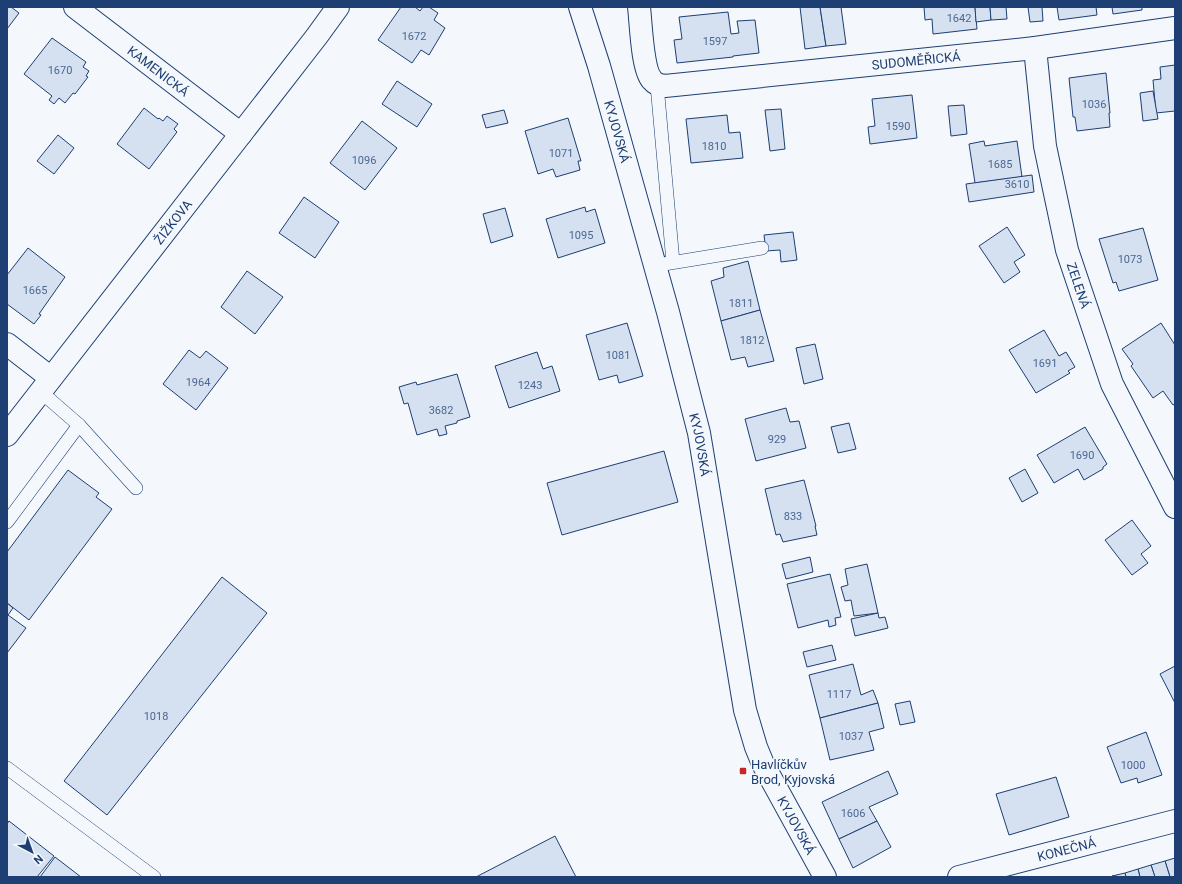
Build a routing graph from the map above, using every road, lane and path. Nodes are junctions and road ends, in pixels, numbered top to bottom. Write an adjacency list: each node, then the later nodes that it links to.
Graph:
1 (75, 7): 8 (street, KAMENICKÁ)
2 (338, 7): 8 (street, ŽIŽKOVA)
3 (580, 7): 10 (street, KYJOVSKÁ)
4 (639, 7): 7 (street)
5 (1175, 28): 6 (street, SUDOMĚŘICKÁ)
6 (1035, 48): 7 (street, SUDOMĚŘICKÁ); 16 (street, ZELENÁ)
7 (657, 85): 10 (lane)
8 (241, 134): 12 (street, ŽIŽKOVA)
9 (762, 248): 10 (lane)
10 (664, 264): 21 (street, KYJOVSKÁ)
11 (7, 344): 12 (street)
12 (46, 385): 13 (lane); 14 (street, ŽIŽKOVA)
13 (79, 425): 15 (lane); 17 (lane)
14 (7, 435)
15 (136, 488)
16 (1175, 507)
17 (7, 522)
18 (7, 768): 20 (lane)
19 (1175, 821): 22 (street, KONEČNÁ)
20 (154, 877)
21 (825, 877)
22 (959, 877)

